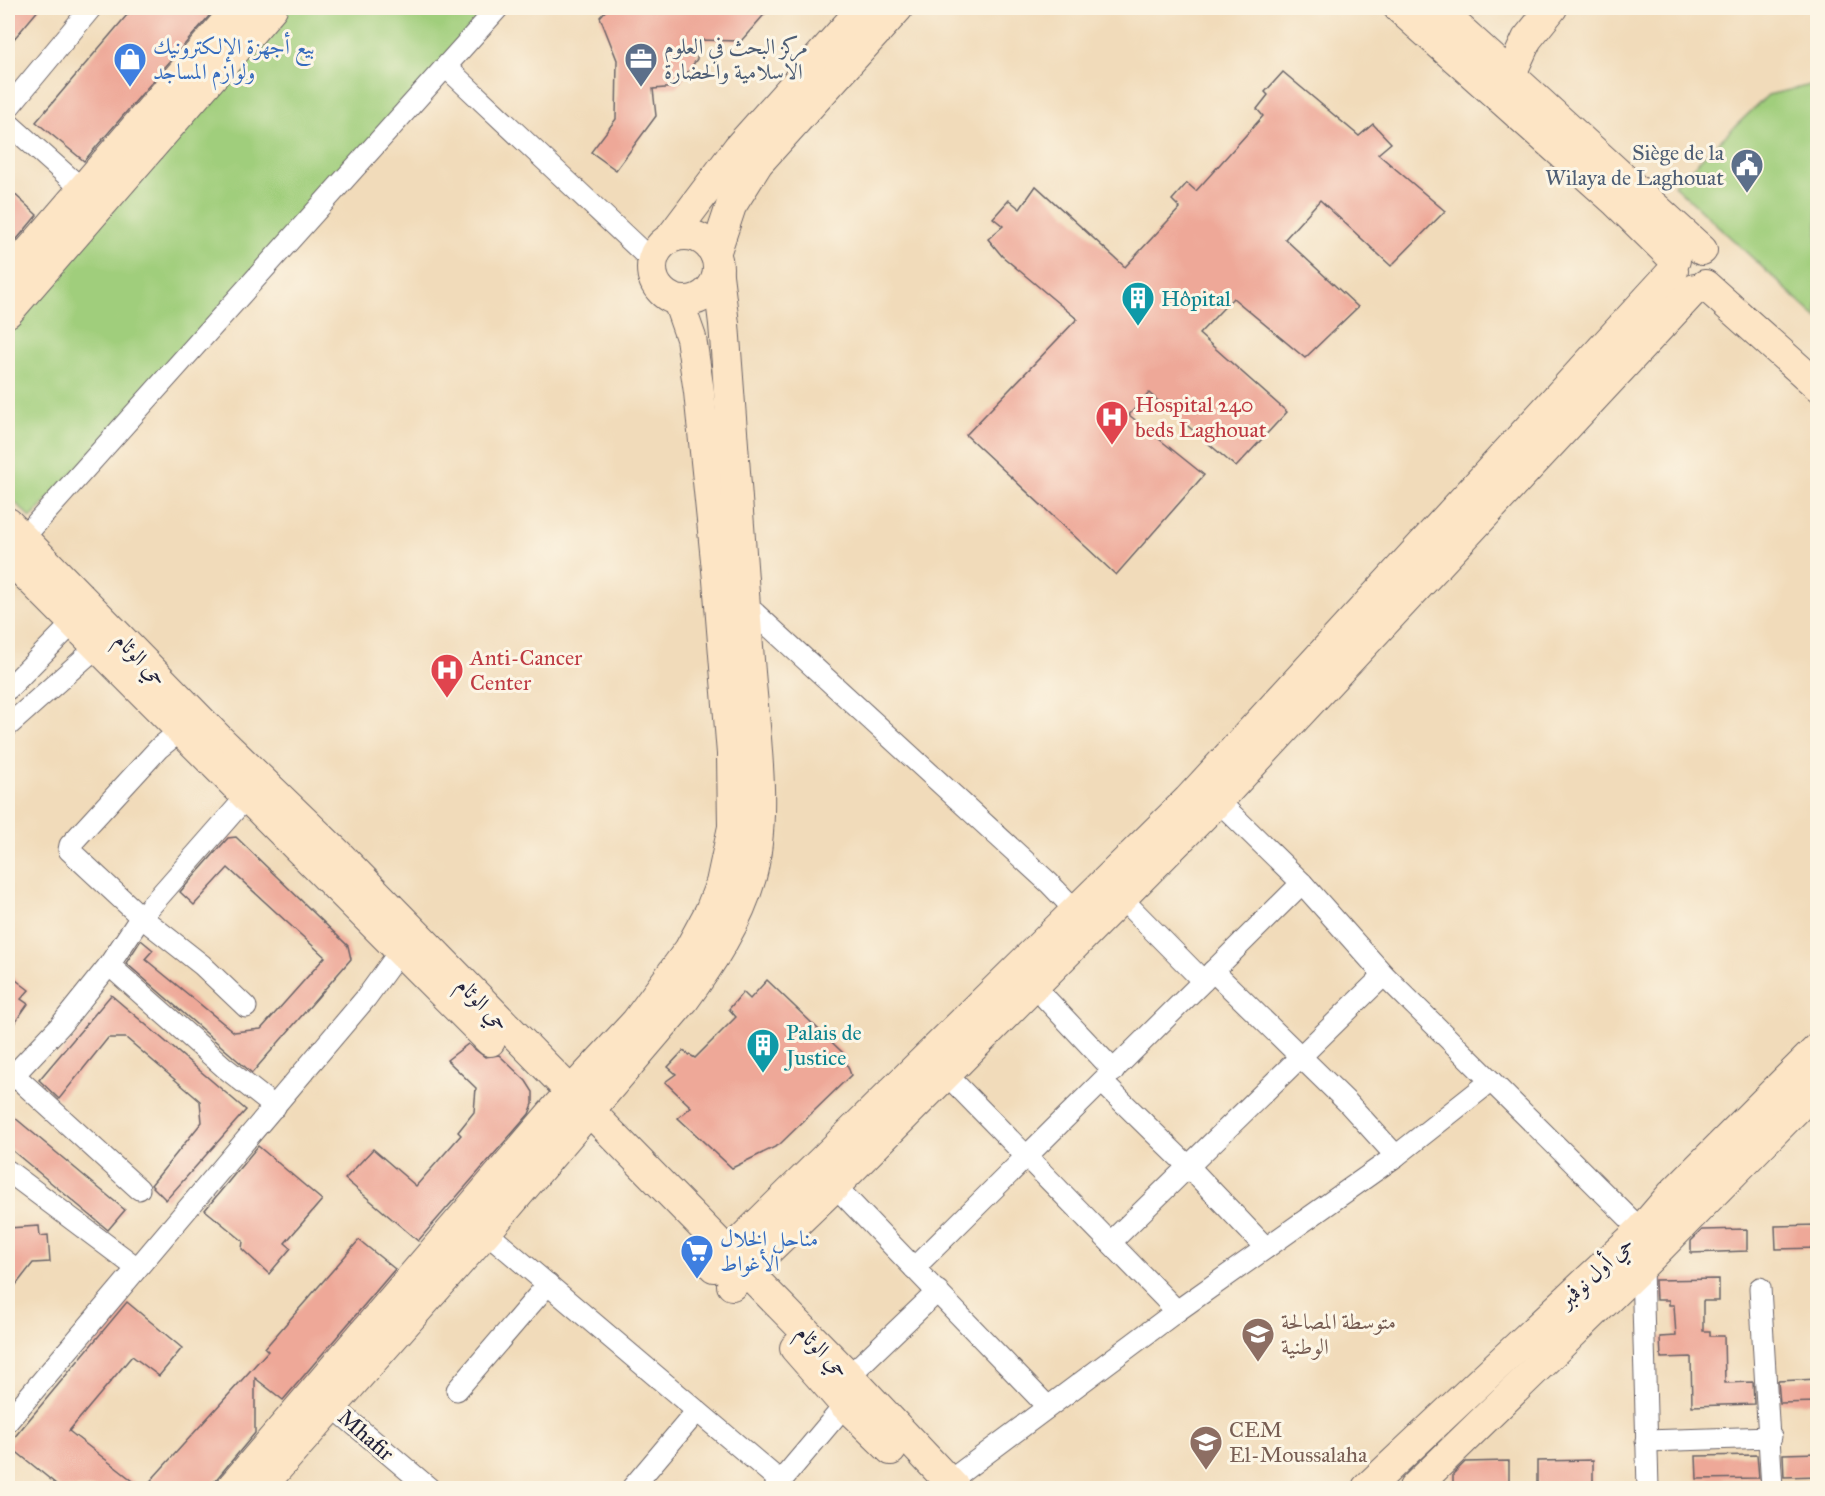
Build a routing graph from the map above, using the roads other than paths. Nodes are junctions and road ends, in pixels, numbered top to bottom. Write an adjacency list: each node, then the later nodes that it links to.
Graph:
1 (91, 8): 12 (street)
2 (238, 8): 14 (street)
3 (272, 8): 21 (street)
4 (498, 8): 10 (street)
5 (863, 8): 15 (street)
6 (898, 8): 17 (street)
7 (1399, 8): 18 (street)
8 (1437, 8): 11 (street)
9 (1552, 8): 11 (street)
10 (446, 67): 16 (street); 24 (street)
11 (1501, 67): 18 (street)
12 (8, 108)
13 (8, 123): 14 (street)
14 (82, 189): 19 (street)
15 (671, 237): 16 (street); 17 (street)
16 (652, 261): 20 (street)
17 (716, 265): 20 (street); 25 (street)
18 (1694, 270): 22 (street); 23 (street); 32 (street)
19 (8, 276)
20 (678, 301): 51 (street)
21 (8, 312)
22 (1818, 359)
23 (1818, 386)
24 (13, 539): 26 (street, حي الوئام); 29 (street, حي الوئام)
25 (745, 604): 35 (street); 51 (street)
26 (73, 622): 27 (street, حي الوئام); 28 (street)
27 (98, 646): 29 (street, حي الوئام); 30 (street)
28 (8, 689)
29 (190, 724): 31 (street, حي الوئام); 36 (street)
30 (8, 726)
31 (254, 787): 36 (street); 37 (street, حي الوئام)
32 (1210, 793): 33 (street); 34 (street); 35 (street)
33 (1302, 883): 39 (street); 40 (street)
34 (1121, 898): 40 (street); 41 (street)
35 (1076, 911): 65 (street)
36 (141, 917): 38 (street); 42 (street)
37 (407, 941): 50 (street); 51 (street, حي الوئام)
38 (109, 965): 47 (street); 50 (street)
39 (1384, 975): 44 (street); 48 (street)
40 (1208, 976): 44 (street); 46 (street)
41 (1033, 985): 45 (street); 46 (street)
42 (246, 1007)
43 (1818, 1048): 58 (street, حي أول نوفمبر)
44 (1300, 1055): 53 (street); 54 (street)
45 (945, 1073): 52 (street); 56 (street)
46 (1108, 1076): 52 (street); 54 (street)
47 (11, 1078): 57 (street)
48 (1491, 1081): 53 (street); 58 (street)
49 (1818, 1087): 62 (street, حي أول نوفمبر)
50 (275, 1107): 63 (street)
51 (572, 1109): 59 (street); 65 (street, حي الوئام); 80 (street)
52 (1025, 1155): 60 (street); 64 (street)
53 (1396, 1156): 61 (street)
54 (1187, 1165): 60 (street); 61 (street)
55 (8, 1171): 63 (street)
56 (835, 1186): 64 (street); 65 (street)
57 (139, 1189)
58 (1641, 1230): 62 (street); 84 (street, حي أول نوفمبر)
59 (486, 1232): 66 (street); 72 (street)
60 (1111, 1242): 69 (street)
61 (1266, 1248): 69 (street)
62 (1642, 1266): 77 (street); 85 (street, حي أول نوفمبر)
63 (137, 1268): 75 (street)
64 (914, 1268): 68 (street)
65 (730, 1269): 71 (street, حي الوئام)
66 (548, 1284): 70 (street); 74 (street)
67 (1760, 1288): 76 (street)
68 (938, 1291): 71 (street); 73 (street)
69 (1177, 1311): 73 (street)
70 (457, 1390)
71 (847, 1390): 78 (street); 79 (street, حي الوئام)
72 (331, 1406): 81 (street); 82 (street, Mhafir)
73 (1047, 1406): 79 (street)
74 (697, 1411): 78 (street); 83 (street)
75 (8, 1421)
76 (1771, 1437): 77 (street); 87 (street)
77 (1646, 1441): 86 (street)
78 (778, 1485)
79 (943, 1487)
80 (231, 1488)
81 (260, 1488)
82 (429, 1488)
83 (632, 1488)
84 (1367, 1488)
85 (1414, 1488)
86 (1648, 1488)
87 (1772, 1488)

